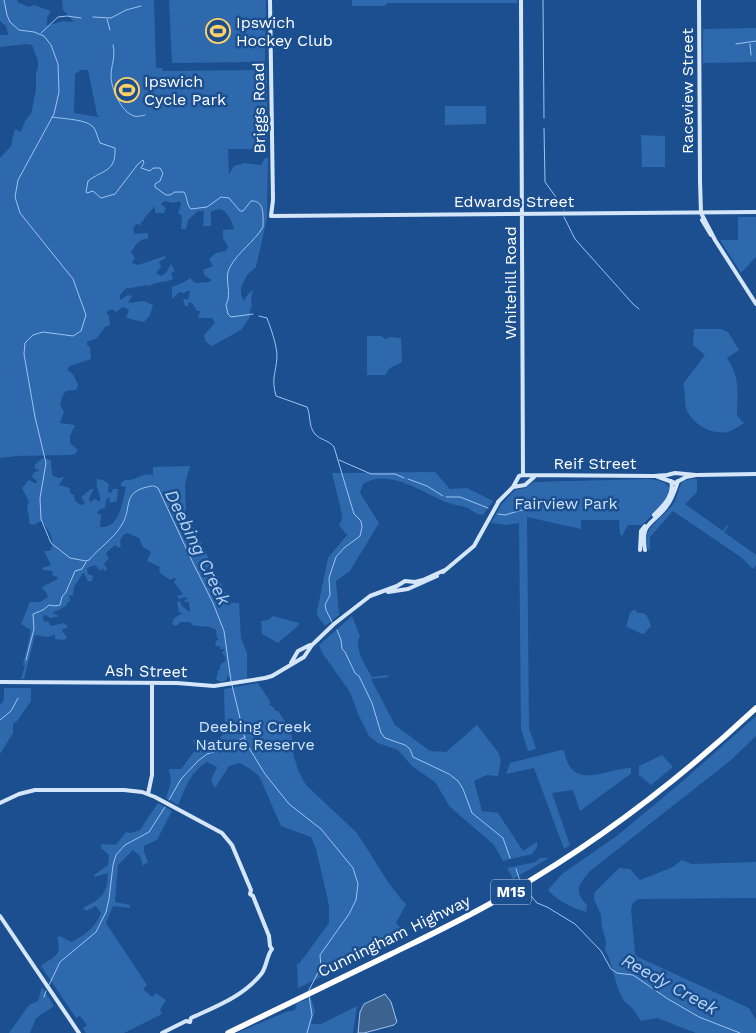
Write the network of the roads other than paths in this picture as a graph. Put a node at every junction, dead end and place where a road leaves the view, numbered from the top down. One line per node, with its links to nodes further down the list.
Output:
1 (270, 0): 8 (street, Briggs Road)
2 (521, 0): 7 (street, Whitehill Road)
3 (699, 0): 5 (street, Raceview Street)
4 (756, 212): 6 (street, Edwards Street)
5 (700, 213): 6 (street, Edwards Street); 7 (street, Edwards Street); 9 (street); 10 (street)
6 (714, 213): 9 (street)
7 (523, 214): 8 (street, Edwards Street); 15 (street, Whitehill Road)
8 (271, 216)
9 (705, 221): 10 (street)
10 (715, 240): 11 (street)
11 (756, 304)
12 (671, 474): 13 (street); 18 (street, Reif Street); 20 (street)
13 (678, 474): 16 (street); 21 (street)
14 (756, 474): 16 (street)
15 (524, 475): 17 (street, Reif Street); 19 (street); 22 (street)
16 (696, 475): 21 (street)
17 (536, 476): 18 (street, Reif Street); 22 (street, Reif Street)
18 (654, 476): 20 (street, Reif Street)
19 (517, 481): 23 (street); 24 (street)
20 (670, 481): 21 (street); 21 (street)
21 (679, 481)
22 (527, 483): 23 (street)
23 (520, 485): 24 (street)
24 (513, 487): 25 (street)
25 (445, 570): 26 (street); 28 (street)
26 (409, 581): 27 (street); 28 (street)
27 (403, 583): 28 (street); 29 (street)
28 (408, 588): 29 (street)
29 (365, 601): 30 (street)
30 (304, 652): 31 (street); 31 (street)
31 (299, 657): 33 (street, Ash Street)
32 (0, 682): 33 (street, Ash Street)
33 (152, 683): 35 (street)
34 (756, 706): 40 (highway, Cunningham Highway / M15)
35 (148, 794): 36 (street); 39 (street)
36 (0, 803)
37 (0, 916): 38 (street)
38 (79, 1033)
39 (162, 1033)
40 (228, 1033)

